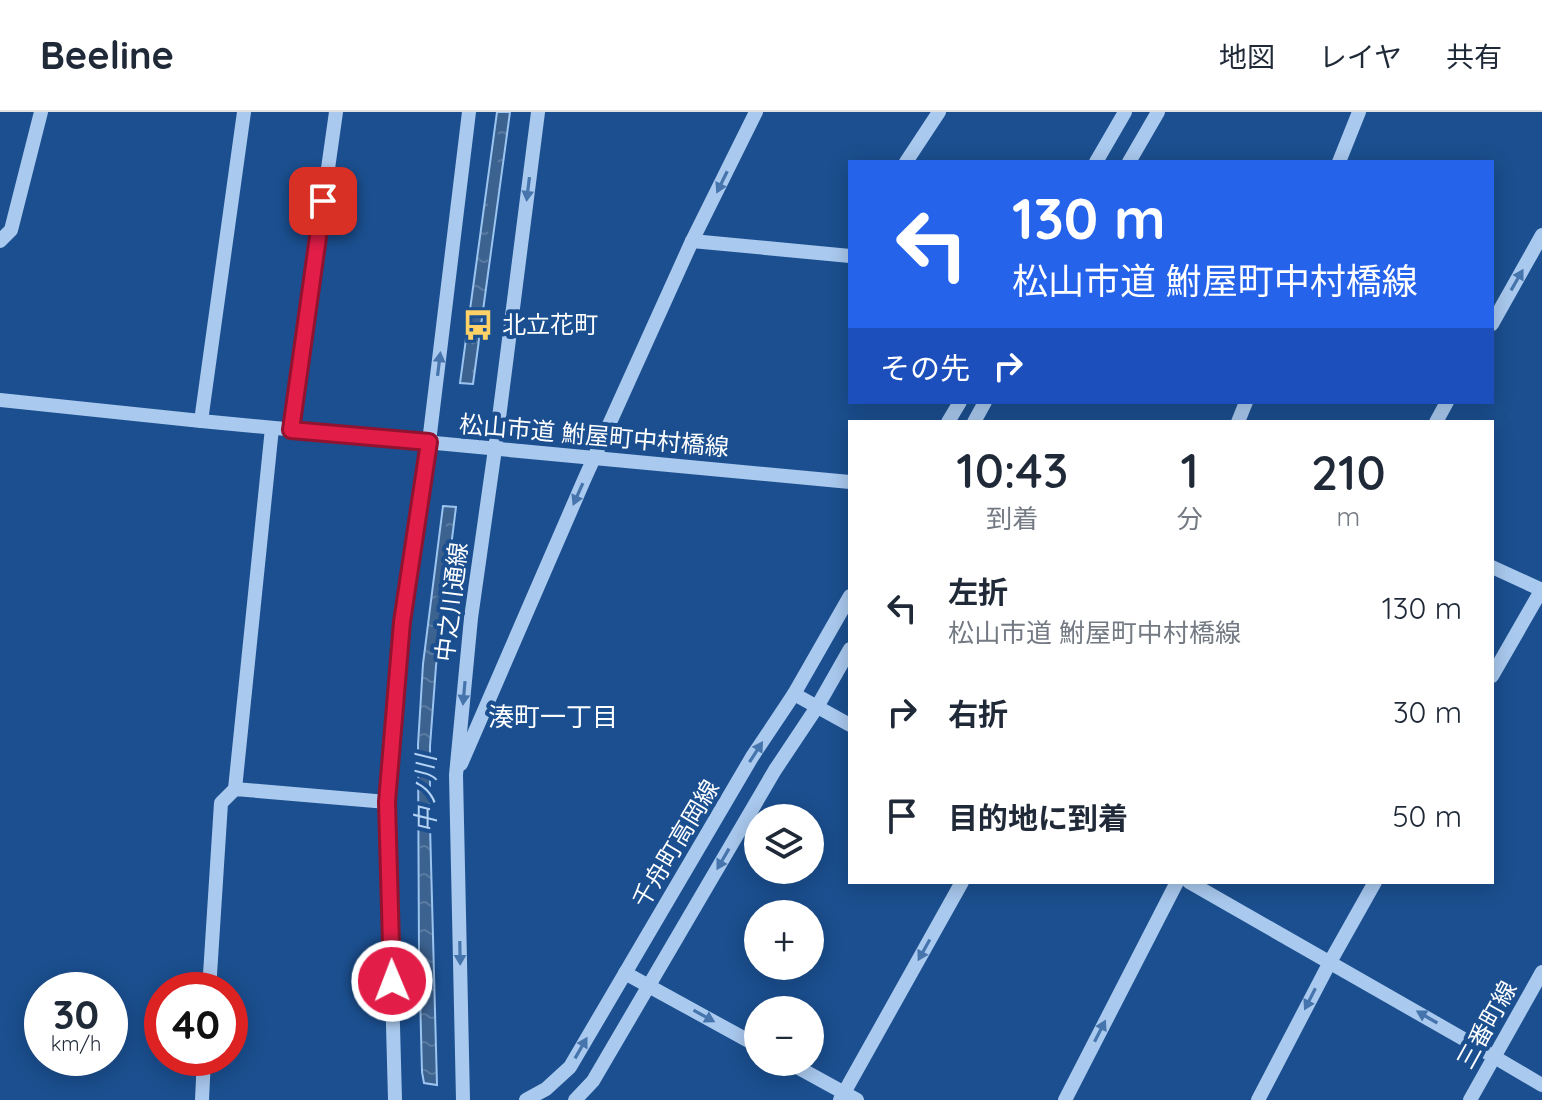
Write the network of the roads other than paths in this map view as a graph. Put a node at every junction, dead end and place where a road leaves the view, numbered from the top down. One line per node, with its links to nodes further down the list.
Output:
1 (41, 112): 16 (street)
2 (244, 112): 21 (street)
3 (336, 112): 23 (street)
4 (469, 112): 24 (street, 中之川通線, one-way to 4)
5 (538, 112): 25 (street, 中之川通線, one-way to 25)
6 (756, 112): 17 (street, one-way to 17)
7 (939, 112): 11 (street)
8 (1125, 112): 12 (street)
9 (1158, 112): 13 (street)
10 (1359, 112): 14 (street)
11 (907, 160)
12 (1097, 160)
13 (1130, 160)
14 (1340, 160)
15 (1542, 235): 19 (street, one-way to 15)
16 (0, 241)
17 (692, 241): 18 (street); 26 (street)
18 (848, 253)
19 (1494, 320)
20 (0, 400): 21 (street, 松山市道 鮒屋町中村橋線)
21 (201, 421): 22 (street, 松山市道 鮒屋町中村橋線)
22 (272, 428): 23 (street, 松山市道 鮒屋町中村橋線); 37 (street)
23 (291, 430): 24 (street, 松山市道 鮒屋町中村橋線)
24 (429, 442): 25 (street, 松山市道 鮒屋町中村橋線); 38 (street, 中之川通線)
25 (495, 449): 26 (street, 松山市道 鮒屋町中村橋線); 36 (street, 中之川通線, one-way to 36)
26 (595, 457): 27 (street, 松山市道 鮒屋町中村橋線); 36 (street, one-way to 36)
27 (848, 482)
28 (1494, 568): 29 (street)
29 (1542, 589): 32 (street)
30 (848, 600): 33 (street, 千舟町高岡線)
31 (848, 653): 34 (street, 千舟町高岡線)
32 (1494, 673)
33 (794, 694): 34 (street); 46 (street, 千舟町高岡線, one-way to 33)
34 (817, 707): 35 (street); 47 (street, 千舟町高岡線, one-way to 47)
35 (848, 724)
36 (456, 775): 56 (street, 中之川通線, one-way to 56)
37 (235, 789): 38 (street); 44 (street)
38 (387, 802): 55 (street, 中之川通線)
39 (961, 884): 53 (street, one-way to 53)
40 (1176, 884): 59 (street, one-way to 40)
41 (1193, 884): 43 (street)
42 (1374, 884): 43 (street)
43 (1330, 962): 49 (street, one-way to 43); 60 (street, one-way to 60)
44 (210, 972)
45 (1542, 972): 49 (street, 三番町線)
46 (625, 973): 47 (street); 57 (street, 千舟町高岡線, one-way to 46)
47 (649, 987): 48 (street, one-way to 48); 58 (street, 千舟町高岡線)
48 (744, 1038)
49 (1494, 1056): 52 (street); 61 (street, 三番町線)
50 (203, 1076): 54 (street)
51 (811, 1076): 53 (street)
52 (1542, 1085)
53 (847, 1098)
54 (202, 1100)
55 (395, 1100)
56 (463, 1100)
57 (526, 1100)
58 (575, 1100)
59 (1065, 1100)
60 (1258, 1100)
61 (1470, 1100)

